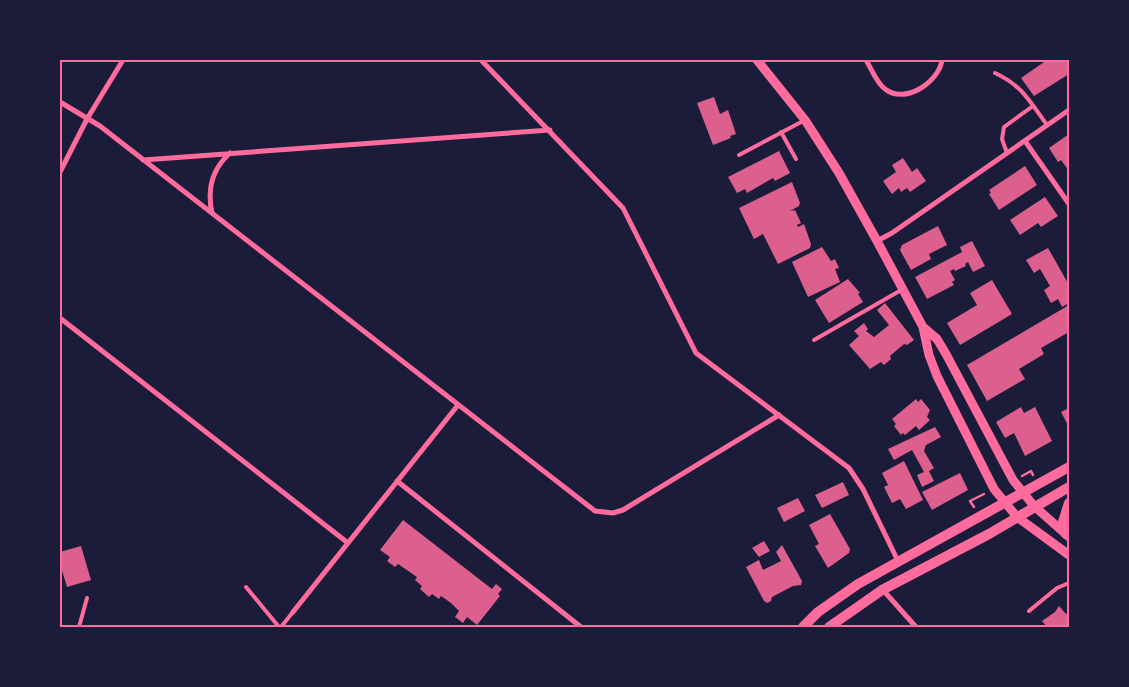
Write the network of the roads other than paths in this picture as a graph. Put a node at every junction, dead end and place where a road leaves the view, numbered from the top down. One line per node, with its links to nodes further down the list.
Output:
1 (124, 60): 10 (street)
2 (481, 60): 13 (street)
3 (757, 60): 11 (street)
4 (866, 60): 5 (street)
5 (942, 60)
6 (995, 74): 8 (lane)
7 (60, 102): 10 (street)
8 (1033, 106): 12 (lane); 17 (lane)
9 (1069, 110): 12 (street)
10 (87, 119): 20 (street); 21 (street)
11 (805, 120): 14 (lane); 24 (street)
12 (1047, 126): 15 (street)
13 (550, 130): 16 (street); 30 (street)
14 (781, 132): 18 (lane); 19 (lane)
15 (1025, 141): 17 (street); 22 (street)
16 (231, 153): 20 (street); 23 (street)
17 (1007, 153): 24 (street)
18 (738, 155)
19 (796, 159)
20 (142, 160): 23 (street)
21 (60, 172)
22 (1069, 204)
23 (212, 214): 29 (street)
24 (877, 241): 25 (street)
25 (903, 289): 27 (street); 28 (lane)
26 (60, 318): 40 (street)
27 (922, 327): 34 (street); 35 (street)
28 (814, 340)
29 (458, 404): 30 (street); 32 (street)
30 (779, 415): 42 (street)
31 (1069, 467): 34 (main road)
32 (397, 482): 40 (street); 51 (street)
33 (1069, 487): 37 (main road)
34 (1022, 492): 35 (main road); 37 (street)
35 (1004, 503): 38 (street); 42 (main road)
36 (1069, 503): 39 (main road)
37 (1034, 506): 38 (main road); 39 (street)
38 (1017, 517): 41 (street); 45 (main road)
39 (1067, 536)
40 (348, 543): 48 (street)
41 (1069, 555)
42 (898, 561): 52 (main road)
43 (1069, 584): 47 (lane)
44 (246, 587): 50 (lane)
45 (882, 590): 53 (main road); 54 (street)
46 (88, 598): 49 (lane)
47 (1029, 611)
48 (293, 612): 50 (lane)
49 (79, 627)
50 (280, 627)
51 (581, 627)
52 (802, 627)
53 (829, 627)
54 (916, 627)

